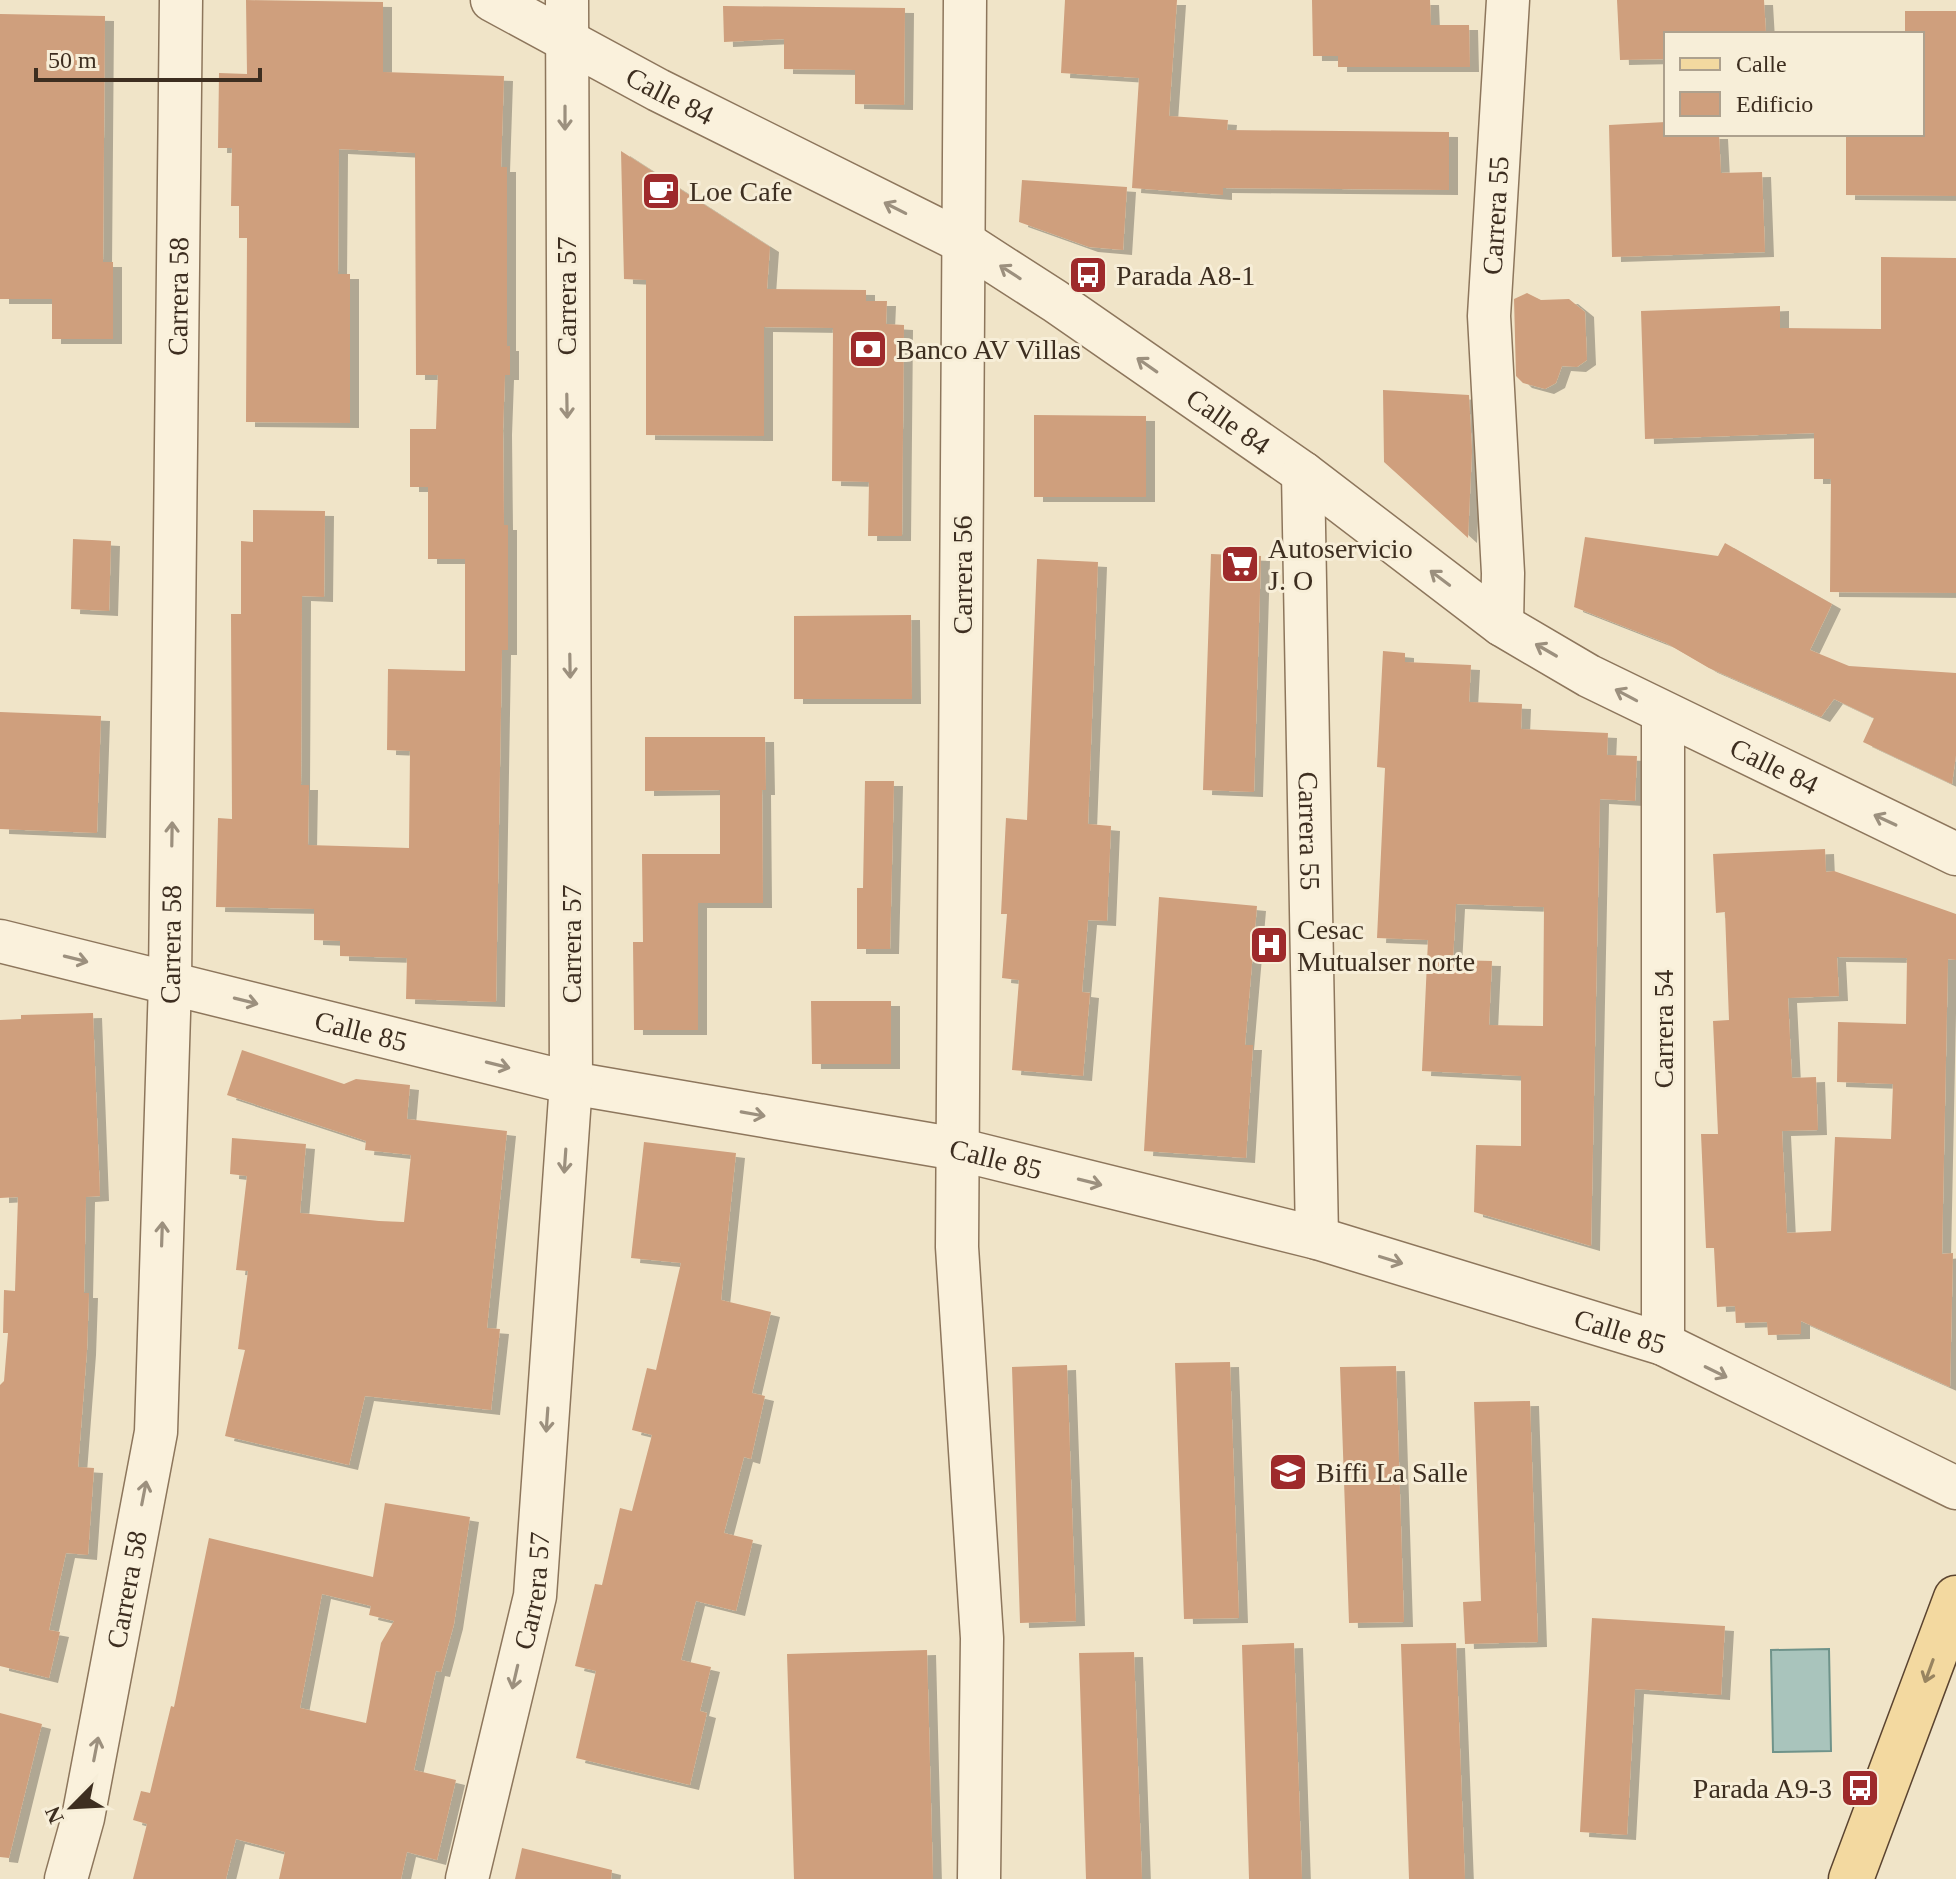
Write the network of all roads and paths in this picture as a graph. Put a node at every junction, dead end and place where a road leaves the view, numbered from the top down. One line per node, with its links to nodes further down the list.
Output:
1 (181, 0): 12 (street, Carrera 58, one-way to 1)
2 (492, 0): 5 (street, Calle 84)
3 (965, 0): 6 (street, Carrera 56)
4 (1508, 0): 8 (street, Carrera 55)
5 (566, 20): 6 (street, Calle 84, one-way to 5); 13 (street, Carrera 57, one-way to 13)
6 (965, 243): 7 (street, Calle 84, one-way to 6); 14 (street, Carrera 56)
7 (1303, 473): 8 (street, Calle 84, one-way to 7); 15 (street, Carrera 55)
8 (1502, 625): 9 (street, Calle 84, one-way to 8)
9 (1663, 714): 10 (street, Calle 84, one-way to 9); 16 (street, Carrera 54)
10 (1956, 854)
11 (0, 941): 12 (street, Calle 85, one-way to 12)
12 (170, 982): 13 (street, Calle 85, one-way to 13); 19 (street, Carrera 58, one-way to 12)
13 (571, 1083): 14 (street, Calle 85, one-way to 14); 20 (street, Carrera 57, one-way to 20)
14 (957, 1149): 15 (street, Calle 85, one-way to 15); 21 (street, Carrera 56)
15 (1317, 1238): 16 (street, Calle 85, one-way to 16)
16 (1663, 1344): 17 (street, Calle 85, one-way to 17)
17 (1956, 1488)
18 (1956, 1598): 22 (main road, one-way to 22)
19 (66, 1879)
20 (467, 1879)
21 (979, 1879)
22 (1851, 1879)

